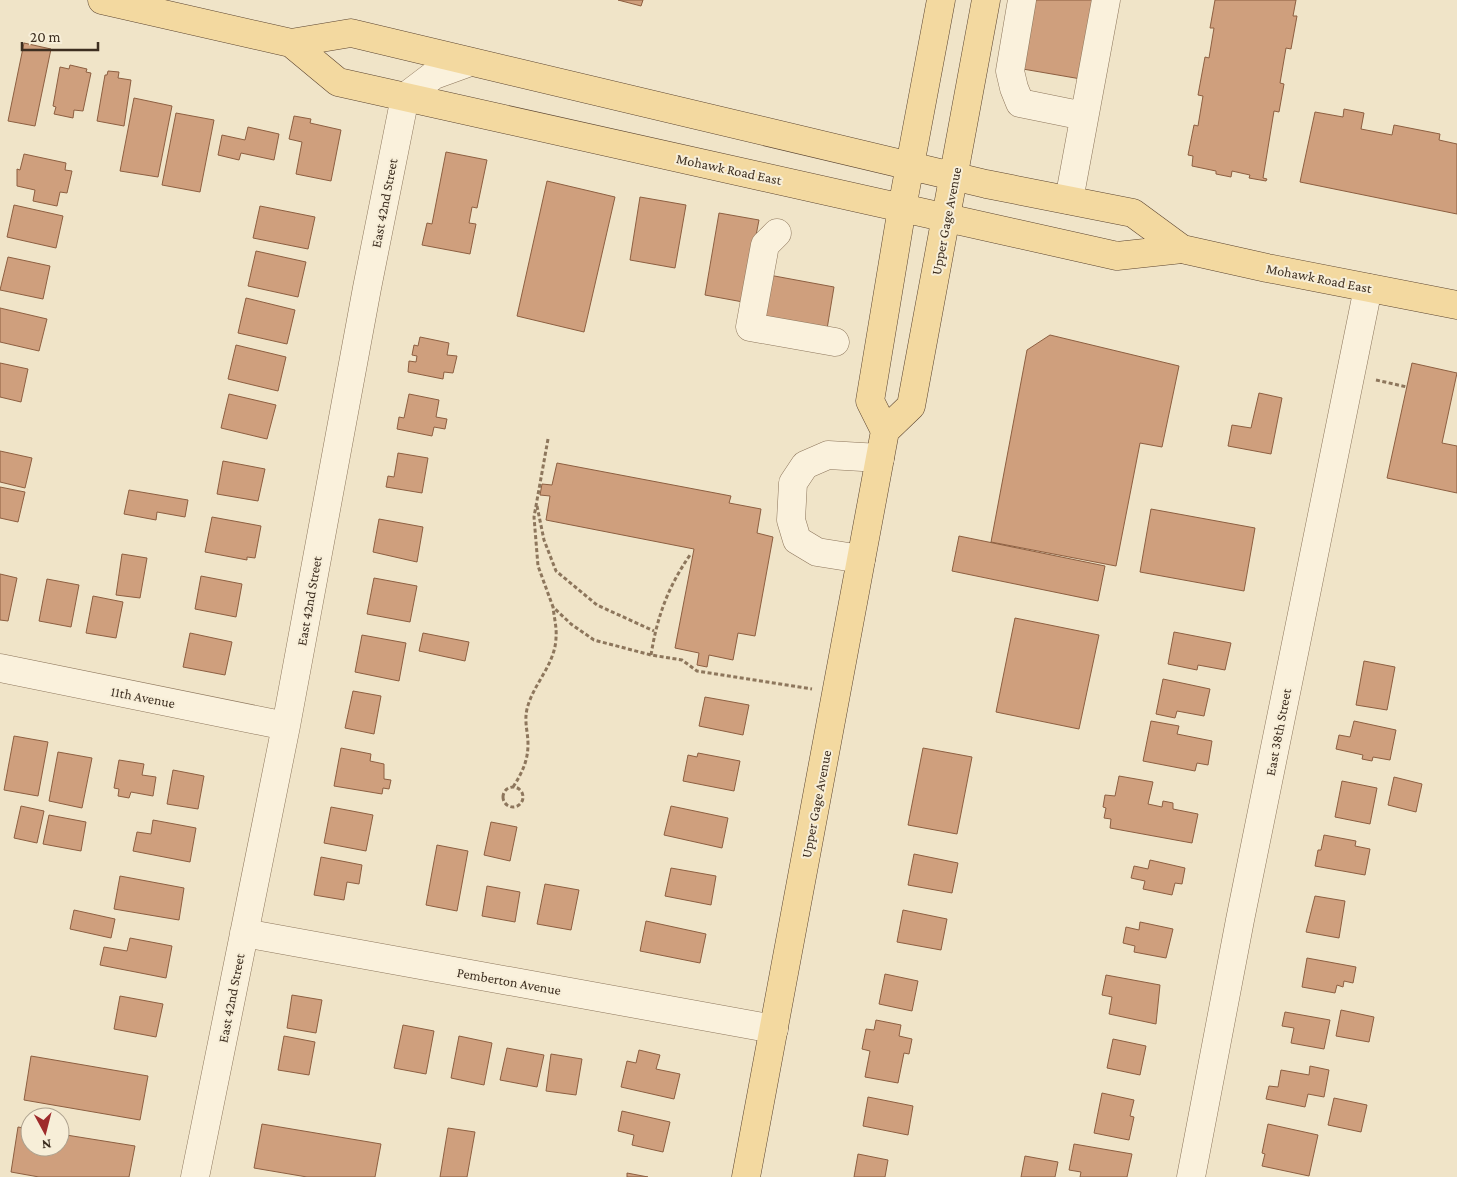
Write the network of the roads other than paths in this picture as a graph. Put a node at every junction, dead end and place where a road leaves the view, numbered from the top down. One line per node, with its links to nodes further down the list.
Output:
1 (102, 0): 6 (main road, Mohawk Road East)
2 (941, 0): 11 (main road)
3 (986, 0): 12 (main road, Upper Gage Avenue)
4 (1022, 0): 10 (street)
5 (1106, 0): 10 (street)
6 (145, 5): 7 (main road, Mohawk Road East)
7 (291, 43): 8 (main road, Mohawk Road East); 9 (main road, Mohawk Road East)
8 (470, 62): 9 (street); 11 (main road, Mohawk Road East)
9 (406, 97): 14 (main road, Mohawk Road East); 25 (street, East 42nd Street)
10 (1084, 116): 13 (street)
11 (911, 166): 12 (main road, Mohawk Road East); 14 (main road)
12 (954, 176): 13 (main road, Mohawk Road East); 15 (main road, Upper Gage Avenue)
13 (1069, 200): 17 (main road, Mohawk Road East)
14 (902, 208): 15 (main road, Mohawk Road East); 21 (main road)
15 (946, 218): 17 (main road, Mohawk Road East); 21 (main road, Upper Gage Avenue)
16 (777, 233): 20 (street)
17 (1182, 249): 18 (main road, Mohawk Road East)
18 (1368, 288): 19 (main road, Mohawk Road East); 30 (street, East 38th Street)
19 (1457, 305)
20 (835, 342)
21 (885, 431): 22 (main road, Upper Gage Avenue)
22 (880, 458): 23 (main road, Upper Gage Avenue); 23 (street)
23 (862, 559): 27 (main road, Upper Gage Avenue)
24 (0, 668): 25 (street, 11th Avenue)
25 (286, 726): 26 (street, East 42nd Street)
26 (244, 933): 27 (street, Pemberton Avenue); 28 (street, East 42nd Street)
27 (774, 1028): 29 (main road, Upper Gage Avenue)
28 (195, 1177)
29 (746, 1177)
30 (1191, 1177)

